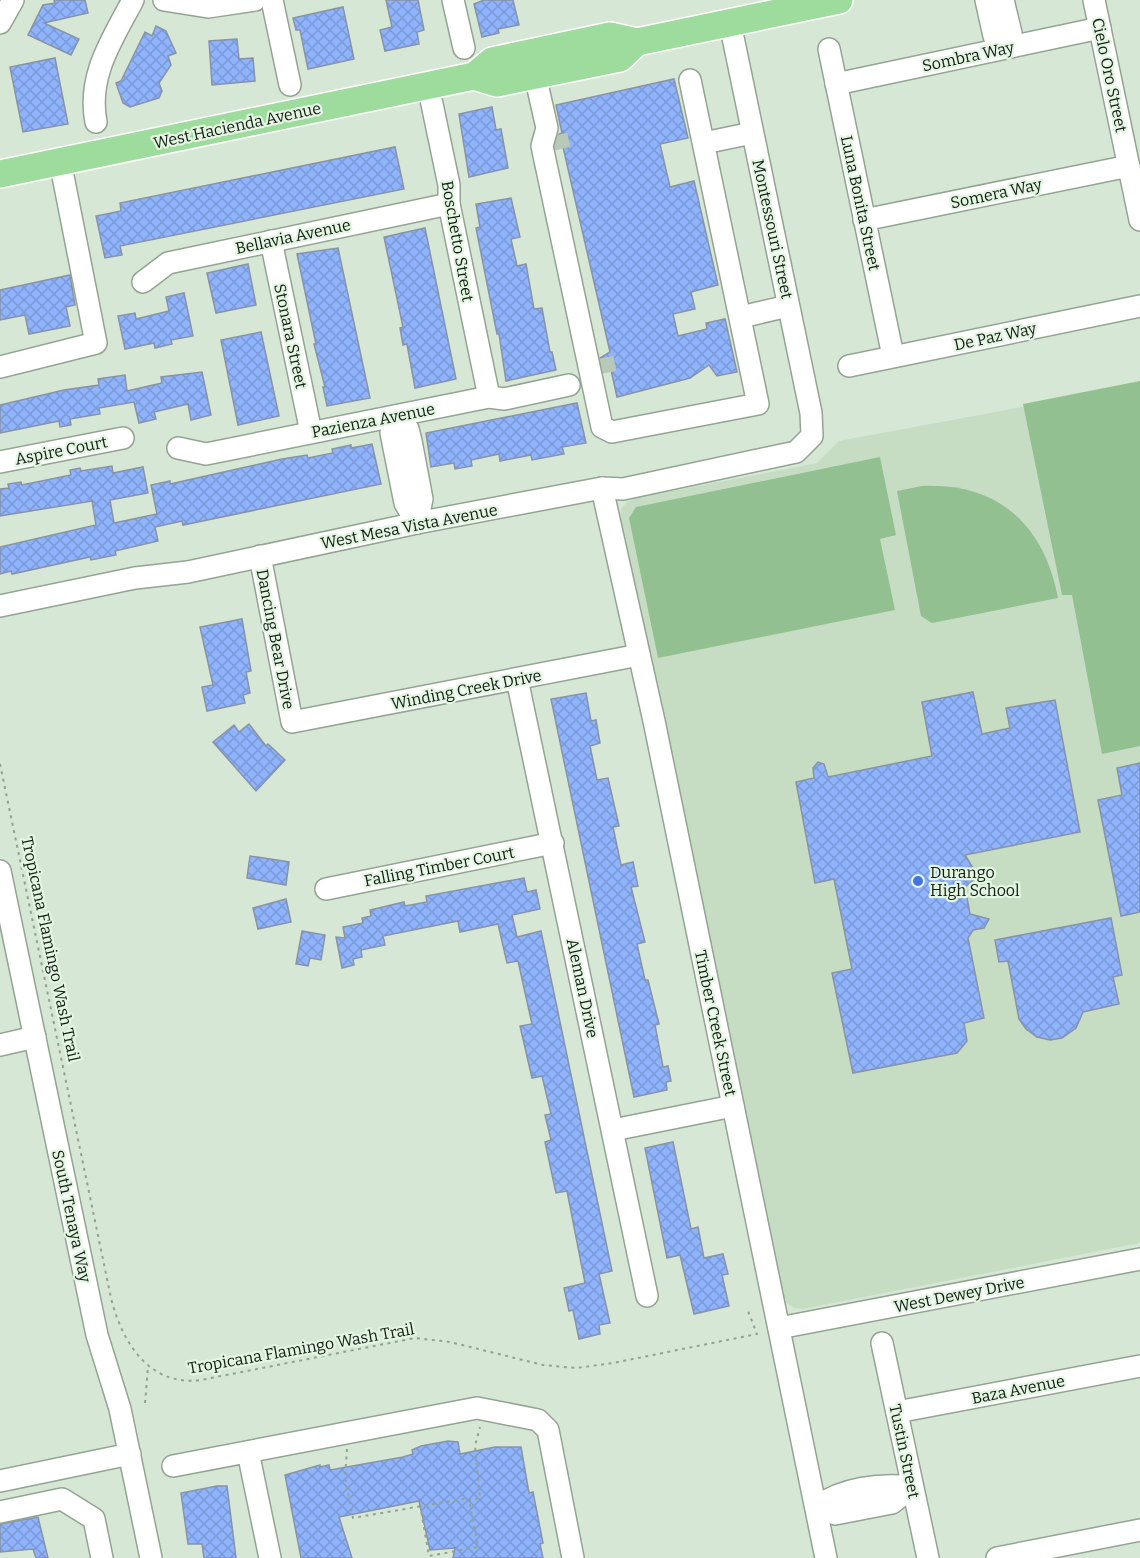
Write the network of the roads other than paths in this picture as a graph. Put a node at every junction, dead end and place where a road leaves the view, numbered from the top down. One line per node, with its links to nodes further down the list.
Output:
1 (13, 0): 10 (street)
2 (132, 0): 24 (street)
3 (164, 0): 4 (street)
4 (255, 0)
5 (272, 0): 22 (street)
6 (453, 0): 15 (street)
7 (839, 0): 11 (main road, West Hacienda Avenue)
8 (1094, 0): 12 (street, Cielo Oro Street)
9 (996, 8): 16 (street)
10 (0, 23)
11 (729, 23): 14 (main road, West Hacienda Avenue); 25 (street, Montessouri Street)
12 (1100, 28): 16 (street, Sombra Way); 28 (street, Cielo Oro Street)
13 (610, 36): 14 (main road, West Hacienda Avenue); 18 (main road); 19 (main road, West Hacienda Avenue)
14 (637, 42): 18 (main road, West Hacienda Avenue)
15 (464, 48)
16 (1004, 48): 21 (street, Sombra Way)
17 (828, 49): 21 (street, Luna Bonita Street)
18 (538, 75): 19 (main road, West Hacienda Avenue); 39 (street)
19 (474, 76): 23 (main road, West Hacienda Avenue)
20 (690, 80): 26 (street)
21 (836, 84): 31 (street, Luna Bonita Street)
22 (290, 85)
23 (428, 85): 27 (main road, West Hacienda Avenue); 30 (street, Boschetto Street)
24 (96, 122)
25 (752, 133): 26 (street); 35 (street, Montessouri Street)
26 (704, 143): 37 (street)
27 (60, 161): 29 (main road, West Hacienda Avenue); 41 (street)
28 (1129, 166): 31 (street, Somera Way); 32 (street, Cielo Oro Street)
29 (0, 174)
30 (448, 204): 33 (street, Bellavia Avenue); 44 (street, Boschetto Street)
31 (864, 220): 38 (street, Luna Bonita Street)
32 (1140, 220)
33 (271, 241): 34 (street, Bellavia Avenue); 46 (street, Stonara Street)
34 (143, 282)
35 (788, 306): 37 (street); 47 (street, Montessouri Street)
36 (1140, 306): 38 (street, De Paz Way)
37 (741, 317): 43 (street)
38 (893, 357): 40 (street, De Paz Way)
39 (598, 360): 43 (street); 43 (street)
40 (849, 366)
41 (0, 367)
42 (569, 386): 44 (street, Pazienza Avenue)
43 (595, 394)
44 (489, 397): 45 (street, Pazienza Avenue)
45 (396, 416): 46 (street, Pazienza Avenue); 52 (street)
46 (311, 432): 49 (street, Pazienza Avenue)
47 (812, 436): 51 (street, West Mesa Vista Avenue)
48 (123, 438): 50 (street, Aspire Court)
49 (178, 448)
50 (0, 462)
51 (602, 488): 52 (street, West Mesa Vista Avenue); 55 (street, Timber Creek Street)
52 (417, 523): 53 (street, West Mesa Vista Avenue)
53 (260, 556): 54 (street, West Mesa Vista Avenue); 57 (street, Dancing Bear Drive)
54 (0, 606)
55 (639, 656): 56 (street, Winding Creek Drive); 63 (street, Timber Creek Street)
56 (517, 680): 57 (street, Winding Creek Drive); 58 (street, Aleman Drive)
57 (292, 722)
58 (553, 843): 60 (street, Falling Timber Court); 64 (street, Aleman Drive)
59 (0, 871): 61 (street, South Tenaya Way)
60 (326, 889)
61 (35, 1037): 62 (street); 72 (street, South Tenaya Way)
62 (0, 1045)
63 (733, 1106): 64 (street); 67 (street, Timber Creek Street)
64 (613, 1130): 66 (street, Aleman Drive)
65 (1140, 1259): 67 (street, West Dewey Drive)
66 (647, 1296)
67 (779, 1328): 76 (street, Timber Creek Street)
68 (882, 1343): 70 (street, Tustin Street)
69 (1140, 1366): 70 (street, Baza Avenue)
70 (897, 1412): 75 (street, Tustin Street)
71 (248, 1452): 73 (street); 82 (street); 83 (street)
72 (130, 1454): 74 (street); 81 (street, South Tenaya Way)
73 (173, 1466)
74 (0, 1481)
75 (912, 1487): 76 (street); 85 (street, Tustin Street)
76 (816, 1507): 84 (street, Timber Creek Street)
77 (0, 1512): 80 (street)
78 (1140, 1530): 79 (street)
79 (1083, 1550): 86 (street)
80 (102, 1558)
81 (151, 1558)
82 (270, 1558)
83 (573, 1558)
84 (826, 1558)
85 (928, 1558)
86 (997, 1558)

